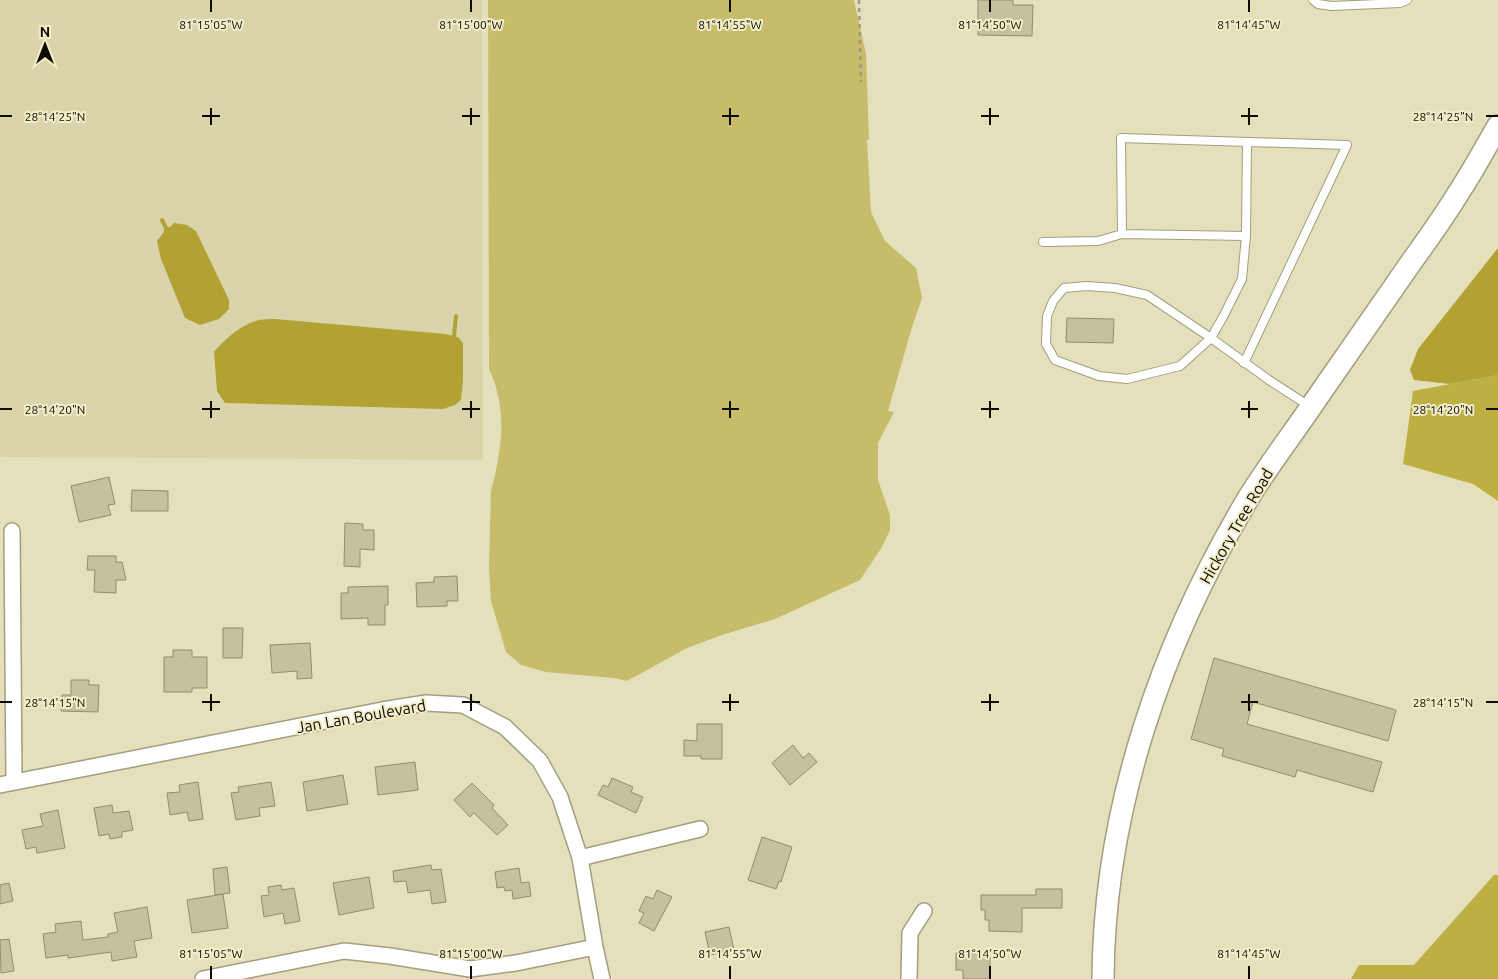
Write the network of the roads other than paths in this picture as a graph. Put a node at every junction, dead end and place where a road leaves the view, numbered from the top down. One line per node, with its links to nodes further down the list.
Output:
1 (1313, 0): 2 (lane)
2 (1407, 0)
3 (1498, 126): 10 (street, Hickory Tree Road)
4 (1247, 142): 5 (lane); 6 (lane); 9 (lane)
5 (1122, 234): 6 (lane); 7 (lane)
6 (1246, 236): 8 (lane)
7 (1043, 242)
8 (1211, 338): 8 (lane); 9 (lane)
9 (1244, 362): 10 (lane)
10 (1311, 408): 20 (street, Hickory Tree Road)
11 (12, 531): 12 (street)
12 (7, 784): 14 (street, Jan Lan Boulevard)
13 (700, 830): 14 (street)
14 (580, 858): 16 (street, Jan Lan Boulevard)
15 (924, 910): 19 (street)
16 (595, 947): 17 (street); 18 (street, Jan Lan Boulevard)
17 (203, 979)
18 (602, 979)
19 (909, 979)
20 (1103, 979)

